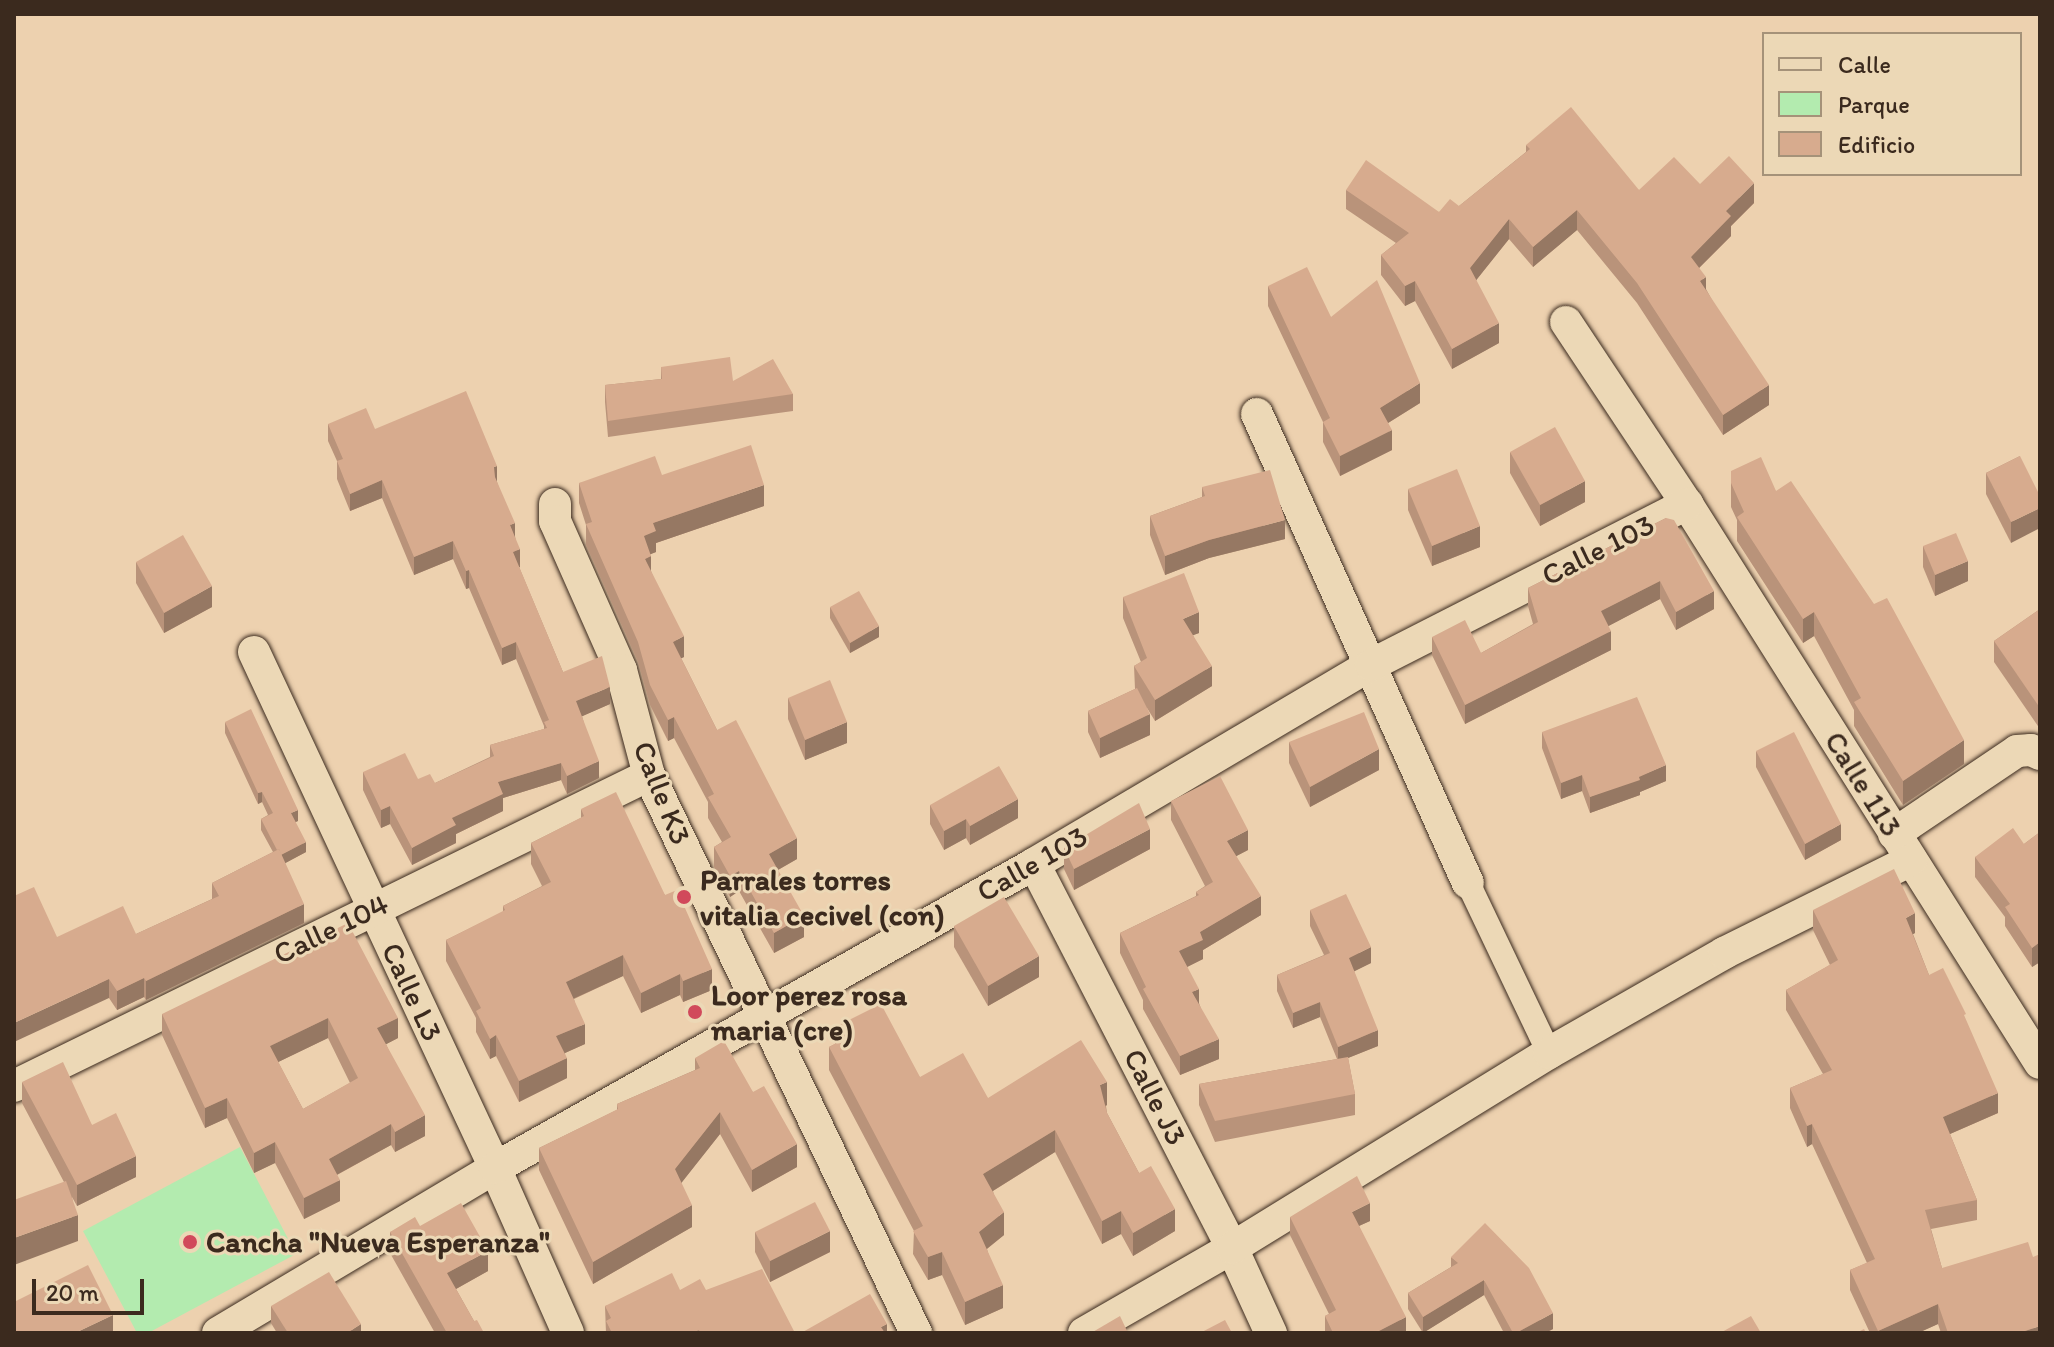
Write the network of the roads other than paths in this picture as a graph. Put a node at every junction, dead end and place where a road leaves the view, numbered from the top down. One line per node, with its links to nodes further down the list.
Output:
1 (1566, 322): 4 (street, Calle 113)
2 (1257, 414): 6 (street)
3 (555, 504): 8 (street, Calle K3)
4 (1687, 504): 6 (street, Calle 103); 9 (street, Calle 113)
5 (254, 652): 12 (street, Calle L3)
6 (1371, 665): 10 (street, Calle 103); 11 (street)
7 (2040, 754): 9 (street)
8 (649, 775): 12 (street, Calle 104); 13 (street, Calle K3)
9 (1903, 847): 14 (street); 15 (street, Calle 113)
10 (1034, 864): 13 (street, Calle 103); 18 (street, Calle J3)
11 (1468, 883): 14 (street)
12 (372, 908): 16 (street, Calle 104); 17 (street, Calle L3)
13 (764, 1018): 17 (street, Calle 103); 21 (street, Calle K3)
14 (1549, 1053): 18 (street)
15 (2040, 1063)
16 (14, 1086)
17 (495, 1168): 19 (street, Calle 103); 20 (street, Calle L3)
18 (1232, 1248): 22 (street); 23 (street, Calle J3)
19 (234, 1329)
20 (568, 1333)
21 (916, 1333)
22 (1084, 1333)
23 (1271, 1333)

